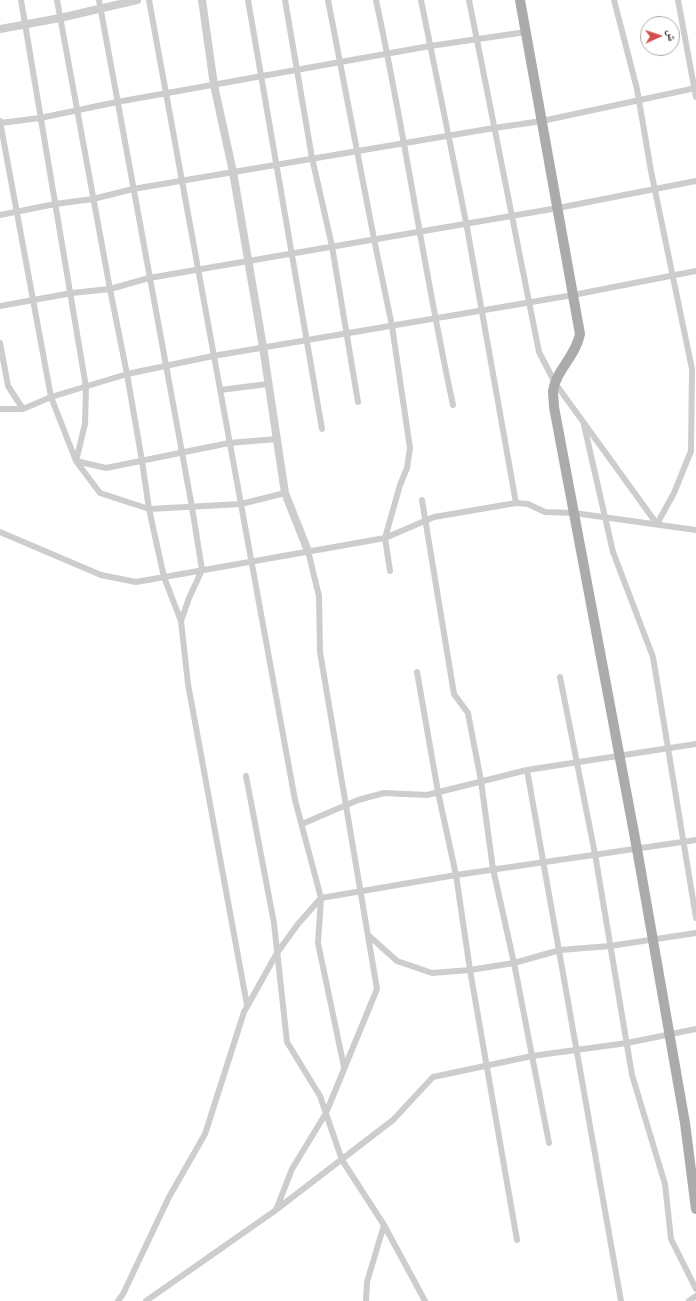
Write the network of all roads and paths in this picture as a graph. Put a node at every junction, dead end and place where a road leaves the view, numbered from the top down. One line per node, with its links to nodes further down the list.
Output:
1 (21, 0): 18 (street)
2 (57, 0): 17 (street)
3 (99, 0): 16 (street)
4 (137, 0): 16 (street)
5 (148, 0): 29 (street)
6 (202, 0): 27 (street)
7 (248, 0): 26 (street)
8 (285, 0): 25 (street)
9 (328, 0): 24 (street)
10 (376, 0): 23 (street)
11 (421, 0): 22 (street)
12 (469, 0): 21 (street)
13 (520, 0): 20 (main road)
14 (614, 0): 31 (street)
15 (678, 0): 28 (street)
16 (100, 9): 17 (street); 32 (street)
17 (60, 18): 18 (street); 33 (street)
18 (26, 25): 19 (street); 34 (street)
19 (0, 29)
20 (526, 32): 21 (street); 35 (main road)
21 (477, 40): 22 (street); 37 (street)
22 (430, 46): 23 (street); 38 (street)
23 (387, 54): 24 (street); 39 (street)
24 (339, 62): 25 (street); 40 (street)
25 (298, 70): 26 (street); 41 (street)
26 (261, 76): 27 (street); 42 (street)
27 (214, 85): 29 (street); 43 (street)
28 (695, 88): 30 (street); 31 (street)
29 (166, 94): 32 (street); 44 (street)
30 (696, 97)
31 (639, 100): 35 (street); 47 (street)
32 (117, 102): 33 (street); 46 (street)
33 (77, 110): 34 (street); 48 (street)
34 (40, 118): 36 (street); 49 (street)
35 (542, 121): 37 (street); 50 (main road)
36 (0, 122): 51 (street)
37 (494, 128): 38 (street); 52 (street)
38 (449, 135): 39 (street); 54 (street)
39 (404, 143): 40 (street); 55 (street)
40 (357, 151): 41 (street); 56 (street)
41 (312, 158): 42 (street); 57 (street)
42 (276, 164): 43 (street); 58 (street)
43 (233, 172): 44 (street); 59 (street)
44 (181, 180): 46 (street); 60 (street)
45 (696, 181): 47 (street)
46 (133, 189): 48 (street); 63 (street)
47 (655, 189): 50 (street); 62 (street)
48 (93, 200): 49 (street); 64 (street)
49 (55, 204): 51 (street); 65 (street)
50 (558, 208): 52 (street); 66 (main road)
51 (17, 212): 53 (street); 67 (street)
52 (511, 214): 54 (street); 68 (street)
53 (0, 215)
54 (466, 222): 55 (street); 70 (street)
55 (420, 230): 56 (street); 71 (street)
56 (374, 239): 57 (street); 72 (street)
57 (332, 246): 58 (street); 73 (street)
58 (292, 253): 59 (street); 74 (street)
59 (248, 261): 60 (street); 76 (street)
60 (198, 270): 63 (street); 77 (street)
61 (696, 271): 62 (street)
62 (673, 275): 66 (street); 105 (street)
63 (149, 278): 64 (street); 78 (street)
64 (110, 289): 65 (street); 79 (street)
65 (72, 293): 67 (street); 82 (street)
66 (574, 295): 68 (street); 80 (main road)
67 (33, 299): 69 (street); 84 (street)
68 (529, 302): 70 (street); 80 (street)
69 (0, 306)
70 (481, 311): 71 (street); 98 (street)
71 (434, 318): 72 (street); 86 (street)
72 (392, 326): 73 (street); 108 (street)
73 (347, 333): 74 (street); 85 (street)
74 (308, 340): 76 (street); 90 (street)
75 (0, 343): 88 (street)
76 (263, 348): 77 (street); 81 (street)
77 (213, 356): 78 (street); 83 (street)
78 (166, 366): 79 (street); 93 (street)
79 (127, 374): 82 (street); 95 (street)
80 (555, 383): 89 (street); 102 (main road)
81 (268, 384): 83 (street); 91 (street)
82 (86, 387): 84 (street); 94 (street)
83 (220, 390): 92 (street)
84 (51, 397): 88 (street); 94 (street)
85 (358, 402)
86 (453, 405)
87 (0, 409): 88 (street)
88 (23, 409)
89 (583, 422): 103 (street); 105 (street)
90 (322, 429)
91 (276, 439): 92 (street); 96 (street)
92 (229, 443): 93 (street); 99 (street)
93 (182, 453): 95 (street); 100 (street)
94 (76, 460): 95 (street); 101 (street)
95 (142, 461): 101 (street)
96 (285, 492): 99 (street); 109 (street)
97 (422, 500): 104 (street)
98 (516, 503): 102 (street); 104 (street)
99 (240, 504): 100 (street); 110 (street)
100 (192, 507): 101 (street); 111 (street)
101 (148, 509): 113 (street)
102 (574, 513): 103 (street); 119 (main road)
103 (603, 517): 105 (street); 118 (street)
104 (425, 521): 108 (street); 123 (street)
105 (657, 524): 106 (street)
106 (696, 530)
107 (0, 532): 113 (street)
108 (385, 538): 109 (street); 112 (street)
109 (308, 551): 110 (street); 125 (street)
110 (251, 561): 111 (street); 126 (street)
111 (202, 570): 113 (street); 114 (street)
112 (390, 571)
113 (164, 577): 114 (street)
114 (181, 621): 145 (street)
115 (417, 672): 124 (street)
116 (560, 677): 120 (street)
117 (696, 744): 118 (street)
118 (667, 749): 119 (street); 128 (street)
119 (620, 757): 120 (street); 129 (main road)
120 (577, 763): 121 (street); 130 (street)
121 (527, 770): 123 (street); 131 (street)
122 (246, 776): 142 (street)
123 (481, 781): 124 (street); 132 (street)
124 (438, 792): 125 (street); 133 (street)
125 (346, 805): 126 (street); 134 (street)
126 (302, 824): 135 (street)
127 (696, 840): 128 (street)
128 (683, 843): 129 (street); 136 (street)
129 (637, 849): 130 (street); 139 (main road)
130 (595, 854): 131 (street); 140 (street)
131 (544, 862): 132 (street); 141 (street)
132 (493, 869): 133 (street); 143 (street)
133 (456, 875): 134 (street); 144 (street)
134 (361, 891): 135 (street); 138 (street)
135 (321, 898): 142 (street); 151 (street)
136 (696, 918)
137 (696, 933): 139 (street)
138 (368, 936): 144 (street); 151 (street)
139 (653, 940): 140 (street); 147 (main road)
140 (610, 946): 141 (street); 148 (street)
141 (560, 950): 143 (street); 149 (street)
142 (277, 953): 145 (street); 153 (street)
143 (514, 963): 144 (street); 150 (street)
144 (470, 970): 152 (street)
145 (247, 1005): 162 (street)
146 (696, 1029): 147 (street)
147 (670, 1034): 148 (street); 156 (main road)
148 (627, 1043): 149 (street); 160 (street)
149 (577, 1050): 150 (street); 166 (street)
150 (532, 1056): 152 (street); 154 (street)
151 (344, 1066): 153 (street)
152 (487, 1066): 155 (street); 159 (street)
153 (326, 1113): 155 (street); 157 (street)
154 (549, 1143)
155 (342, 1160): 157 (street); 158 (street)
156 (696, 1209)
157 (276, 1210): 163 (street)
158 (384, 1225): 164 (street); 165 (street)
159 (516, 1240)
160 (696, 1289)
161 (696, 1296): 167 (street)
162 (118, 1301)
163 (146, 1301)
164 (366, 1301)
165 (425, 1301)
166 (621, 1301)
167 (689, 1301)

